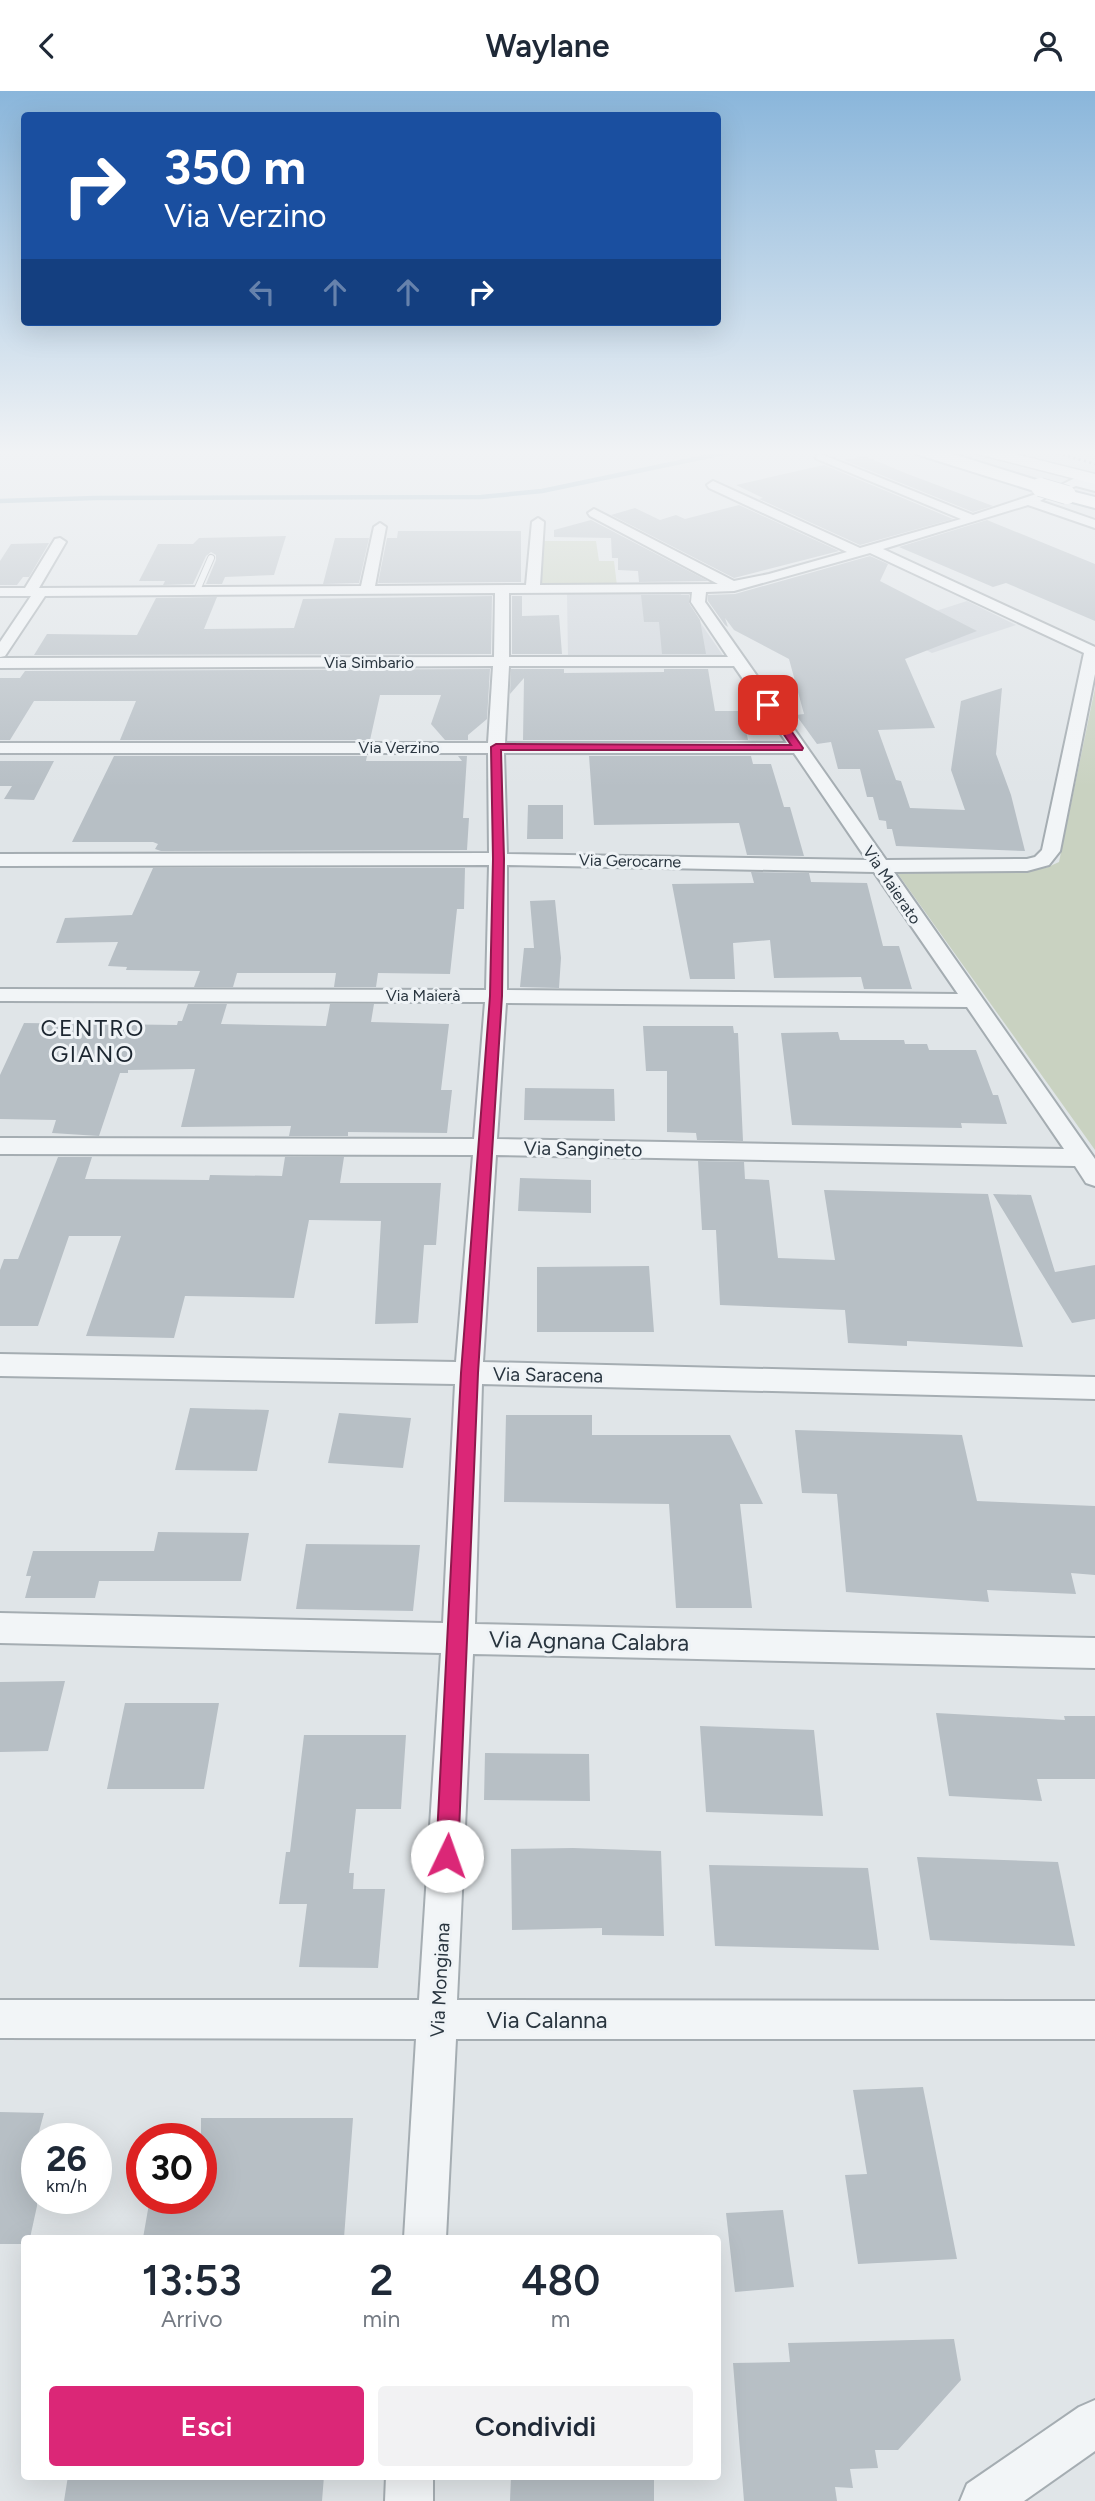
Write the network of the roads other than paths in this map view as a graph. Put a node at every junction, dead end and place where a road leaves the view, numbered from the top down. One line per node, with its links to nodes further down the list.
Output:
1 (50, 562): 15 (street)
2 (209, 562): 11 (lane)
3 (373, 562): 12 (street)
4 (535, 562): 9 (street)
5 (688, 562): 8 (street)
6 (823, 562): 8 (street)
7 (891, 562): 16 (street)
8 (734, 587): 10 (street)
9 (533, 589): 10 (street); 13 (street)
10 (698, 589): 19 (street, Via Maierato)
11 (197, 590): 12 (street); 15 (street)
12 (368, 590): 13 (street)
13 (502, 590): 18 (street, Via Mongiana)
14 (0, 591): 15 (street)
15 (35, 592): 17 (street)
16 (1094, 651): 26 (street, Via Gerocarne)
17 (0, 653)
18 (501, 661): 19 (street, Via Simbario); 20 (street, Via Simbario); 21 (street, Via Mongiana)
19 (738, 661): 23 (street, Via Maierato)
20 (0, 663)
21 (496, 747): 22 (street, Via Verzino); 23 (street, Via Verzino); 24 (street, Via Mongiana)
22 (0, 748)
23 (798, 748): 26 (street, Via Maierato)
24 (498, 859): 25 (street, Via Gerocarne); 26 (street, Via Gerocarne); 28 (street, Via Mongiana)
25 (0, 860)
26 (879, 866): 29 (street, Via Maierato)
27 (0, 995): 28 (street, Via Maierà)
28 (496, 996): 29 (street, Via Maierà); 31 (street, Via Mongiana)
29 (972, 1001): 32 (street, Via Maierato)
30 (0, 1146): 31 (street, Via Sangineto)
31 (485, 1147): 32 (street, Via Sangineto); 34 (street, Via Mongiana)
32 (1088, 1168)
33 (0, 1365): 34 (street, Via Saracena)
34 (469, 1373): 35 (street, Via Saracena); 37 (street, Via Mongiana)
35 (1095, 1388)
36 (0, 1628): 37 (street, Via Agnana Calabra)
37 (458, 1638): 38 (street, Via Agnana Calabra); 41 (street, Via Mongiana)
38 (1095, 1653)
39 (0, 2019): 41 (street, Via Calanna)
40 (1095, 2019): 41 (street, Via Calanna)
41 (438, 2020): 42 (street, Via Mongiana)
42 (425, 2235)
43 (1095, 2423): 46 (street)
44 (410, 2480): 45 (street)
45 (409, 2501)
46 (984, 2501)

